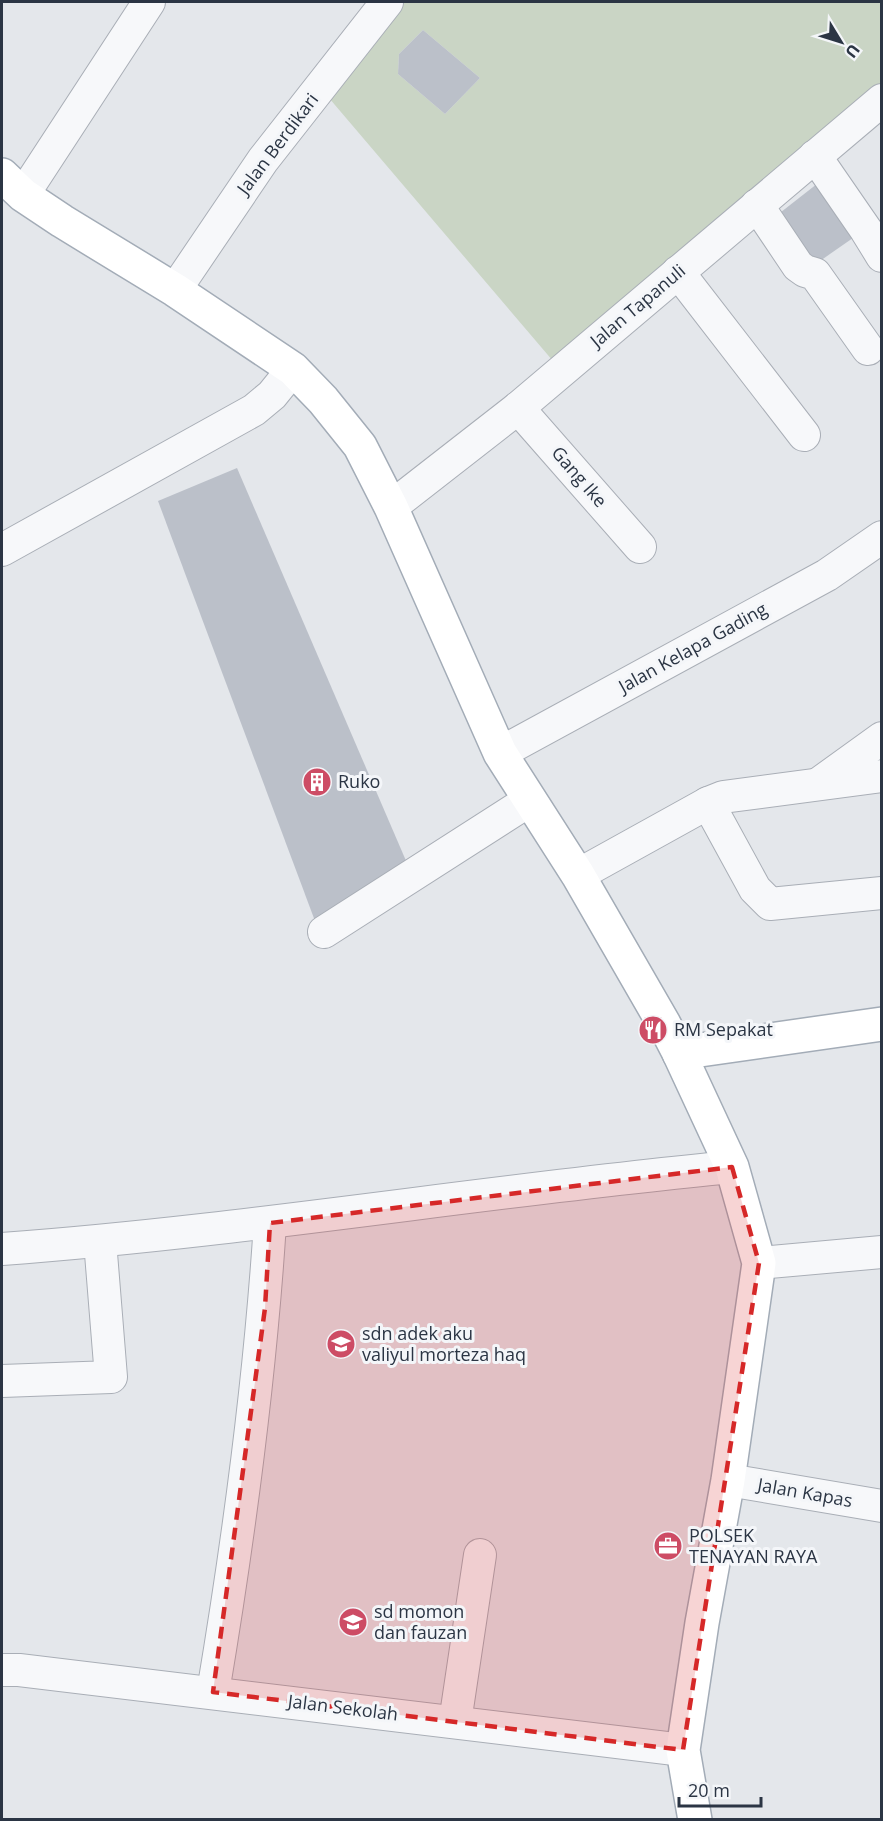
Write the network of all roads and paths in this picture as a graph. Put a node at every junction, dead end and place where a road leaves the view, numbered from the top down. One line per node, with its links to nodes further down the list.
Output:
1 (149, 2): 5 (street)
2 (387, 2): 9 (street, Jalan Berdikari)
3 (882, 100): 4 (street, Jalan Tapanuli)
4 (814, 156): 6 (street, Jalan Tapanuli); 7 (street)
5 (12, 185): 9 (main road)
6 (757, 205): 8 (street, Jalan Tapanuli); 10 (street)
7 (882, 256)
8 (678, 272): 12 (street, Jalan Tapanuli); 13 (street)
9 (175, 290): 11 (main road)
10 (868, 349)
11 (293, 369): 14 (main road); 17 (street)
12 (518, 408): 14 (street, Jalan Tapanuli); 16 (street, Gang Ike)
13 (804, 435)
14 (392, 507): 19 (main road)
15 (882, 537): 19 (street, Jalan Kelapa Gading)
16 (640, 547)
17 (2, 550)
18 (882, 738): 21 (street)
19 (500, 753): 22 (main road)
20 (882, 776): 21 (street)
21 (820, 783): 23 (street)
22 (530, 800): 24 (main road); 26 (street)
23 (708, 803): 24 (street); 25 (street)
24 (578, 875): 28 (main road)
25 (882, 893)
26 (324, 932)
27 (882, 1024): 28 (main road)
28 (680, 1053): 29 (main road)
29 (732, 1167): 30 (street); 34 (main road)
30 (270, 1223): 31 (street); 40 (street)
31 (99, 1240): 32 (street); 35 (street)
32 (2, 1249)
33 (882, 1252): 34 (street)
34 (759, 1263): 36 (main road)
35 (2, 1381)
36 (728, 1480): 37 (street, Jalan Kapas); 42 (main road)
37 (882, 1506)
38 (480, 1555): 41 (street)
39 (2, 1670): 40 (street, Jalan Sekolah)
40 (213, 1692): 41 (street, Jalan Sekolah)
41 (455, 1722): 42 (street, Jalan Sekolah)
42 (683, 1750): 43 (main road)
43 (695, 1820)

